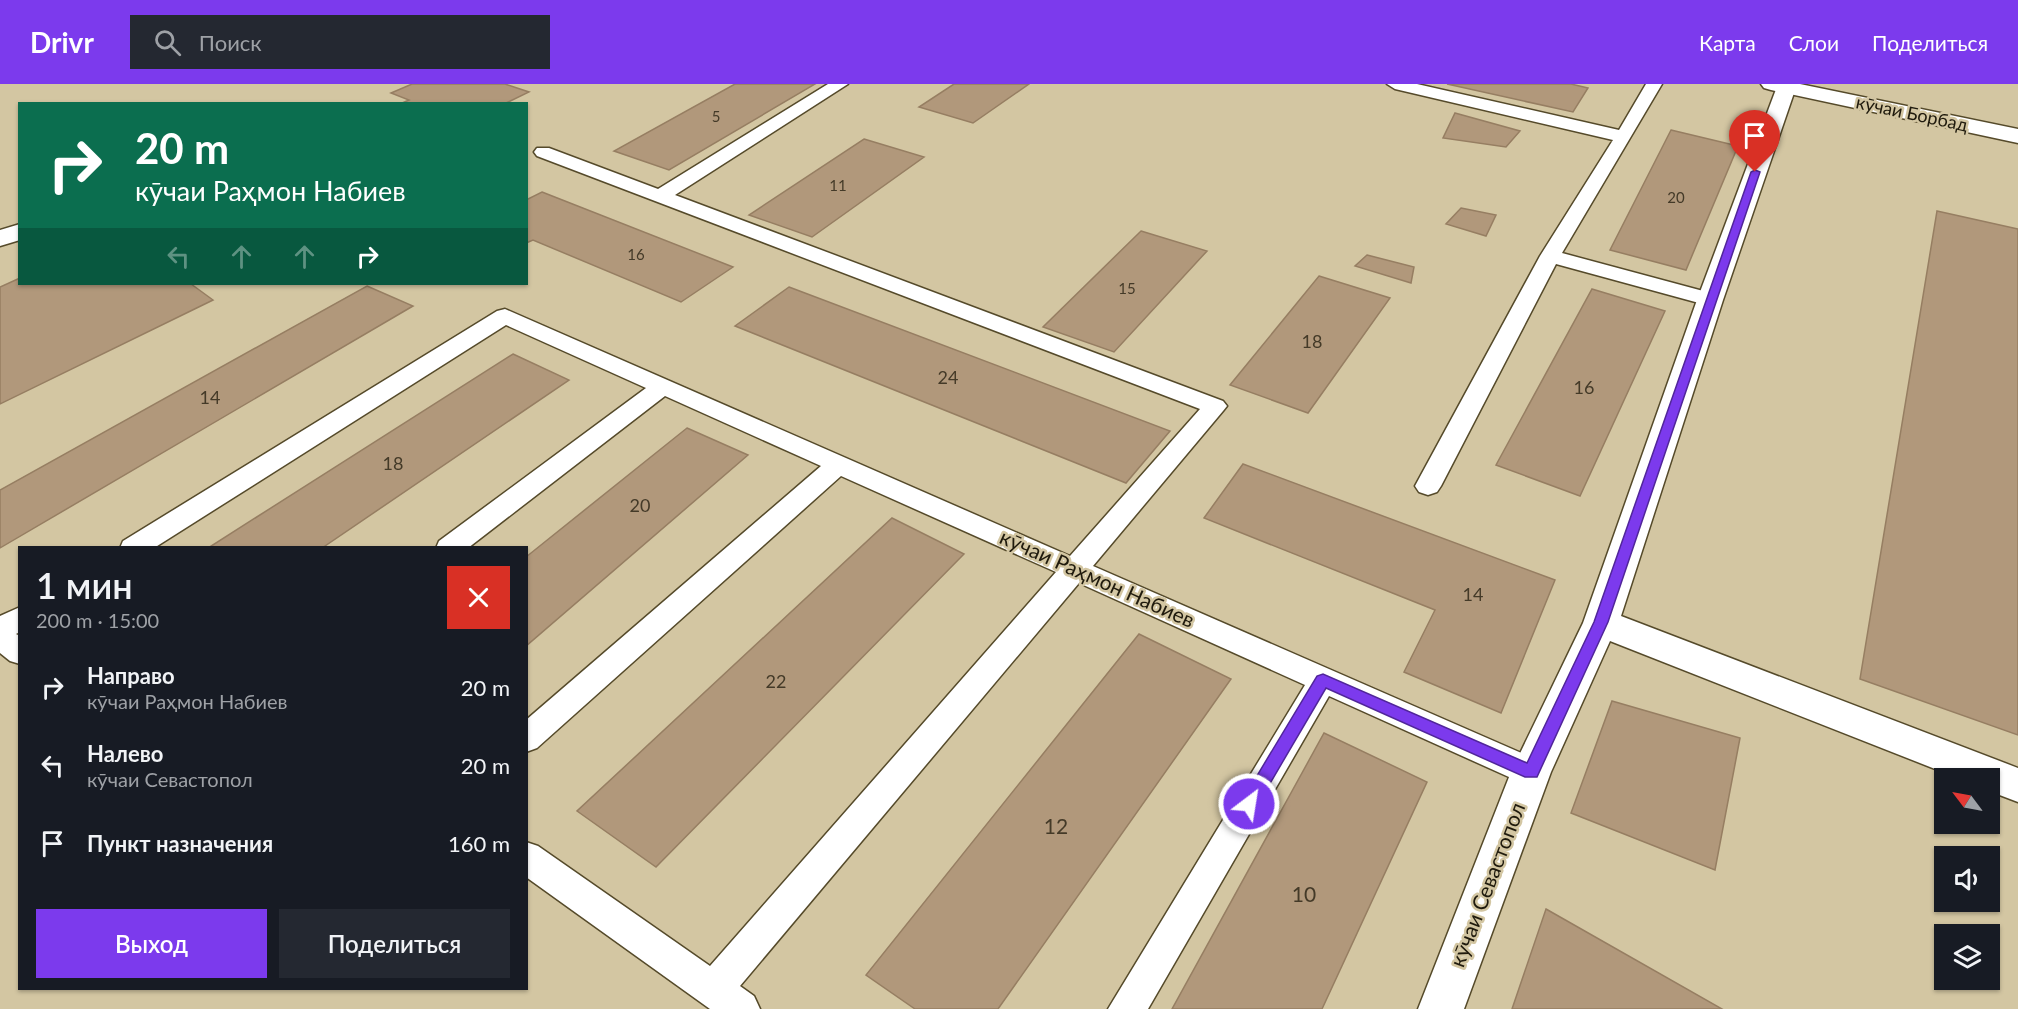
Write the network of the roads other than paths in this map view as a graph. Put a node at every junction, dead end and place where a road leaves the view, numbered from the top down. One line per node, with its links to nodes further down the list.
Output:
1 (840, 84): 8 (lane)
2 (1395, 84): 6 (lane)
3 (1654, 84): 6 (lane)
4 (1778, 86): 5 (street, кӯчаи Борбад); 12 (street, кӯчаи Севастопол)
5 (2018, 136)
6 (1624, 137): 11 (lane)
7 (543, 152): 8 (lane)
8 (660, 196): 18 (lane)
9 (18, 232): 10 (street)
10 (0, 239)
11 (1550, 256): 12 (lane); 15 (lane)
12 (1710, 300): 20 (street, кӯчаи Севастопол)
13 (664, 386): 14 (lane, кӯчаи Раҳмон Набиев); 16 (lane, кӯчаи Раҳмон Набиев); 17 (lane)
14 (839, 464): 18 (lane, кӯчаи Раҳмон Набиев); 25 (lane)
15 (1428, 486)
16 (136, 546)
17 (452, 546)
18 (1074, 569): 24 (lane, кӯчаи Раҳмон Набиев); 29 (lane)
19 (18, 619): 21 (lane)
20 (1601, 622): 26 (street, кӯчаи Севастопол); 27 (street)
21 (0, 630)
22 (0, 637): 23 (lane)
23 (18, 651)
24 (1323, 680): 26 (lane, кӯчаи Раҳмон Набиев); 30 (lane)
25 (528, 737)
26 (1531, 772): 31 (street, кӯчаи Севастопол)
27 (2018, 785)
28 (528, 858): 29 (lane)
29 (727, 1000)
30 (1127, 1009)
31 (1441, 1009)

